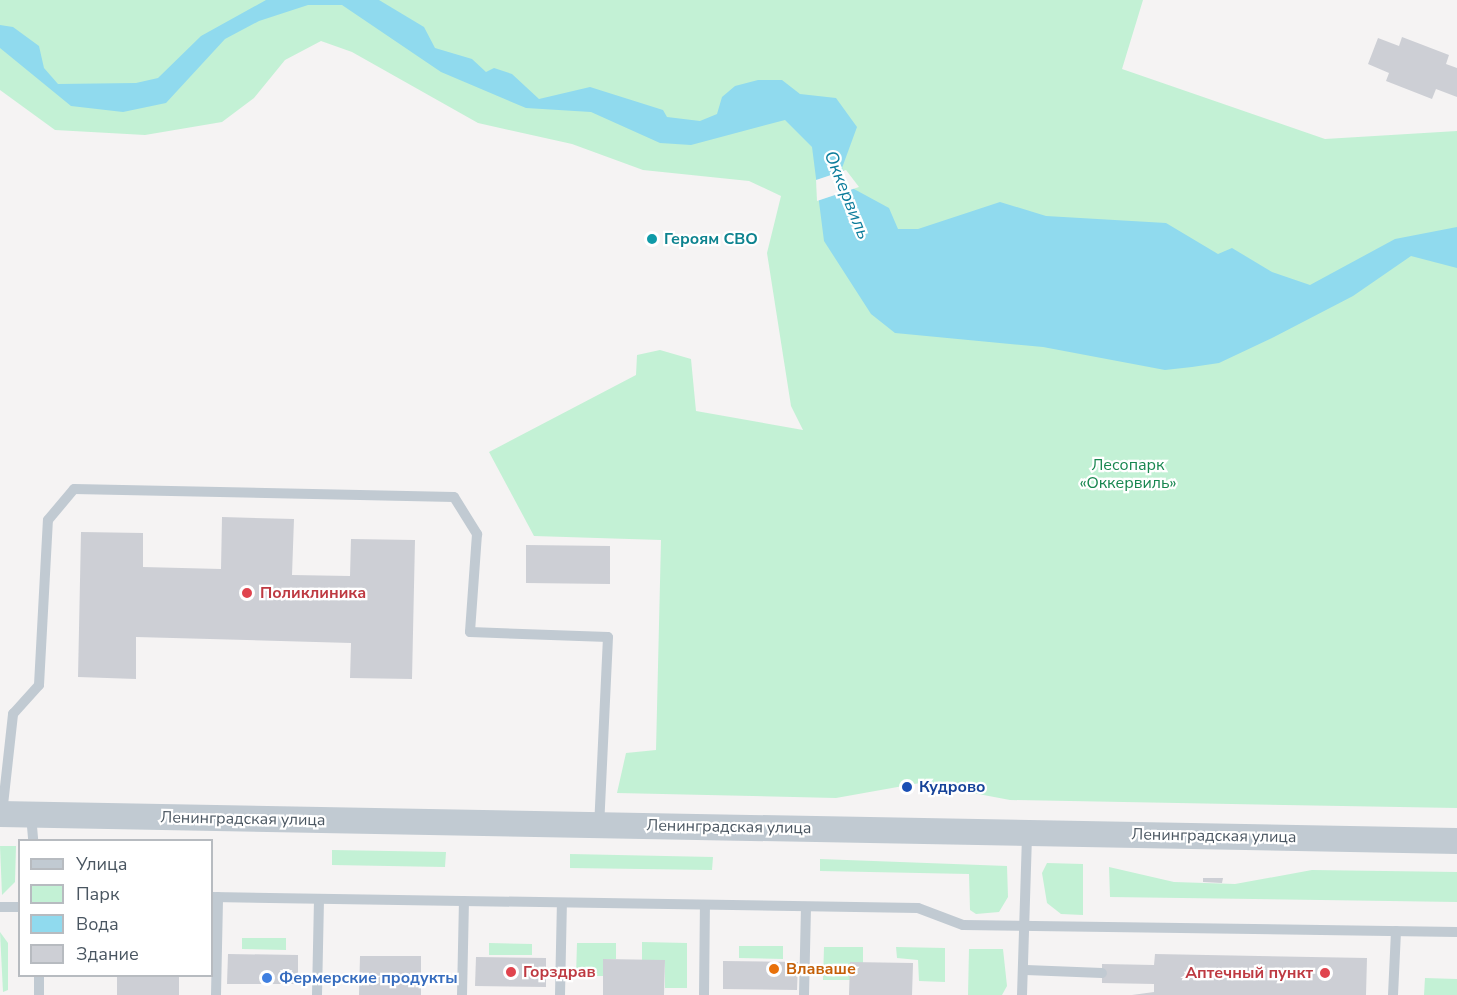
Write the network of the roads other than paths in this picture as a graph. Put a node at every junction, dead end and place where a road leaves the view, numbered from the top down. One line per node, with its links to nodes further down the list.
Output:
1 (1, 814): 2 (street, Ленинградская улица); 3 (lane)
2 (31, 815): 3 (street, Ленинградская улица); 5 (lane)
3 (599, 825): 4 (street, Ленинградская улица)
4 (1027, 833): 6 (street, Ленинградская улица); 15 (lane)
5 (33, 839)
6 (1457, 841)
7 (215, 897): 8 (lane); 22 (lane)
8 (319, 899): 9 (lane); 23 (lane)
9 (464, 901): 10 (lane); 24 (lane)
10 (562, 903): 11 (lane); 25 (lane)
11 (705, 905): 12 (lane); 26 (lane)
12 (806, 906): 15 (lane); 27 (lane)
13 (0, 908): 14 (lane)
14 (18, 908)
15 (1026, 925): 16 (lane); 18 (lane)
16 (1396, 931): 17 (lane); 29 (lane)
17 (1457, 932)
18 (1026, 970): 19 (lane); 28 (lane)
19 (1102, 973)
20 (39, 977): 21 (lane)
21 (39, 995)
22 (216, 995)
23 (317, 995)
24 (462, 995)
25 (560, 995)
26 (704, 995)
27 (804, 995)
28 (1022, 995)
29 (1393, 995)

